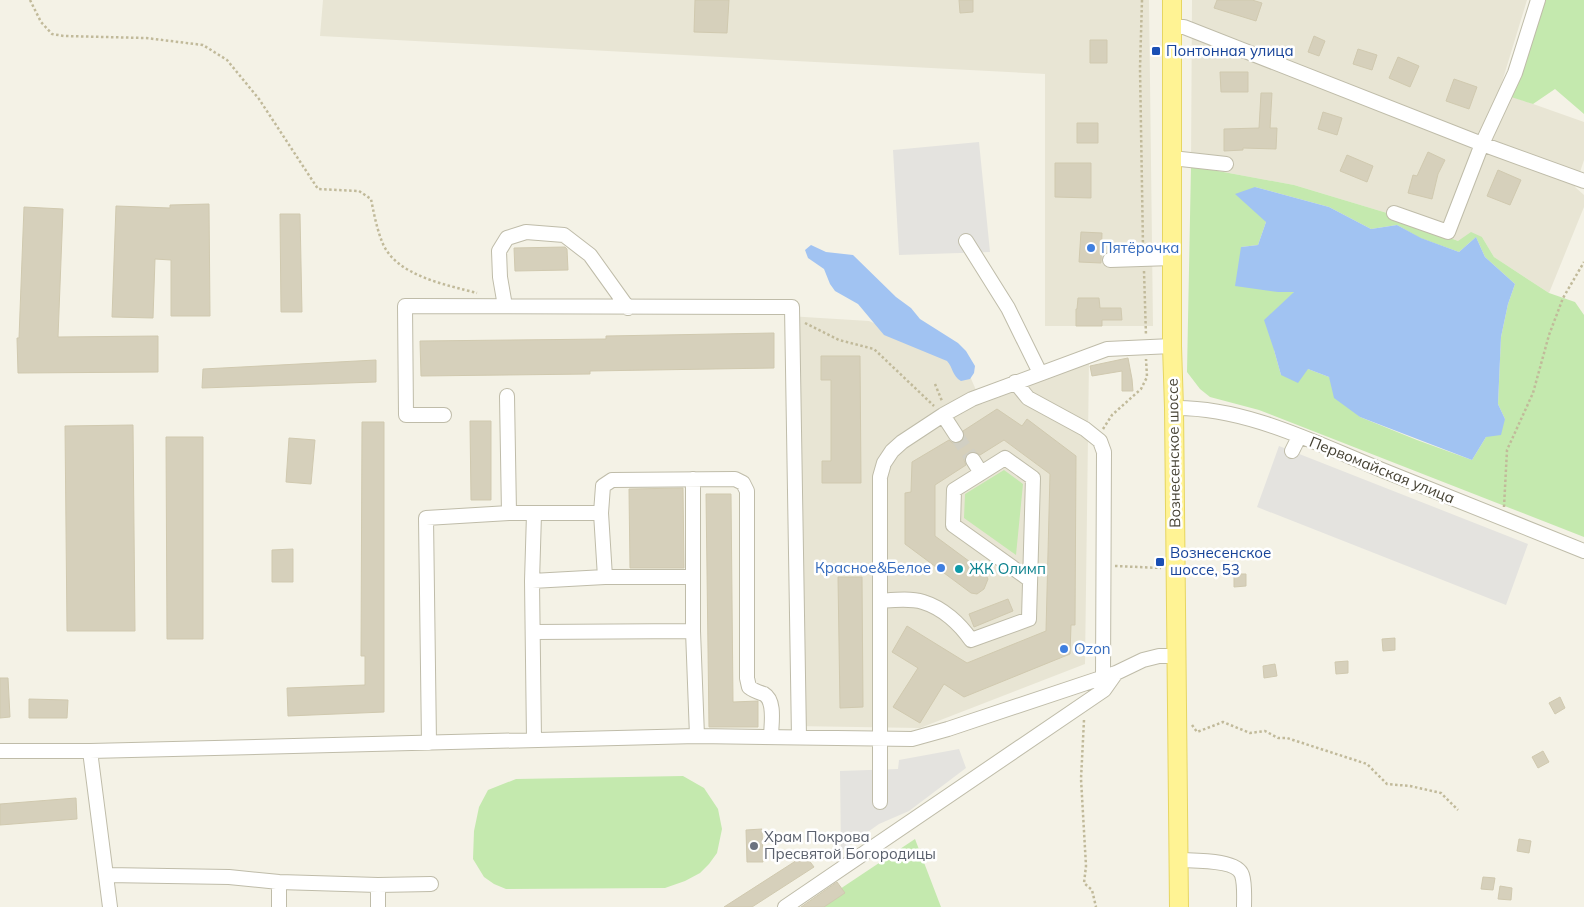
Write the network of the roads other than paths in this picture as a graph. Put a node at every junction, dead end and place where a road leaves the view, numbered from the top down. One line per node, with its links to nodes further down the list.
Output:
1 (1172, 0): 3 (main road, Вознесенское шоссе)
2 (1538, 0): 4 (street)
3 (1173, 27): 4 (street); 5 (main road, Вознесенское шоссе)
4 (1482, 144): 7 (street); 8 (street)
5 (1172, 158): 6 (street); 10 (main road, Вознесенское шоссе)
6 (1226, 164)
7 (1584, 181)
8 (1394, 213)
9 (966, 241): 15 (street)
10 (1172, 258): 11 (street); 14 (main road, Вознесенское шоссе)
11 (1110, 260)
12 (505, 306): 13 (street); 13 (street); 19 (street)
13 (628, 308): 42 (street)
14 (1172, 346): 15 (street); 18 (main road, Вознесенское шоссе)
15 (1040, 373): 16 (street)
16 (1015, 382): 20 (street); 39 (street)
17 (507, 396): 27 (street)
18 (1174, 408): 22 (street, Первомайская улица); 38 (main road, Вознесенское шоссе)
19 (444, 415)
20 (943, 415): 21 (street); 35 (street)
21 (956, 435)
22 (1299, 437): 23 (street); 30 (street, Первомайская улица)
23 (1292, 451)
24 (973, 460): 25 (street)
25 (981, 473): 33 (street); 33 (street)
26 (693, 479): 28 (street); 32 (street); 41 (street)
27 (509, 513): 29 (street); 45 (street)
28 (601, 513): 29 (street); 31 (street)
29 (534, 514): 34 (street)
30 (1584, 552)
31 (604, 577): 32 (street); 34 (street)
32 (693, 577): 36 (street)
33 (1030, 580): 35 (street)
34 (532, 581): 37 (street)
35 (880, 601): 43 (street)
36 (693, 631): 37 (street); 40 (street)
37 (534, 632): 44 (street)
38 (1177, 656): 39 (street); 49 (main road, Вознесенское шоссе)
39 (1109, 675): 43 (street); 57 (street)
40 (697, 736): 41 (street); 44 (street)
41 (771, 737): 42 (street)
42 (799, 737): 43 (street)
43 (881, 738): 48 (street)
44 (534, 740): 45 (street)
45 (429, 743): 47 (street)
46 (0, 751): 47 (street)
47 (90, 751): 50 (street)
48 (880, 802)
49 (1179, 860): 58 (main road, Вознесенское шоссе); 59 (street)
50 (107, 875): 51 (street); 54 (street)
51 (279, 882): 53 (street); 55 (street)
52 (431, 884): 53 (street)
53 (378, 885): 56 (street)
54 (110, 907)
55 (279, 907)
56 (378, 907)
57 (785, 907)
58 (1179, 907)
59 (1244, 907)

